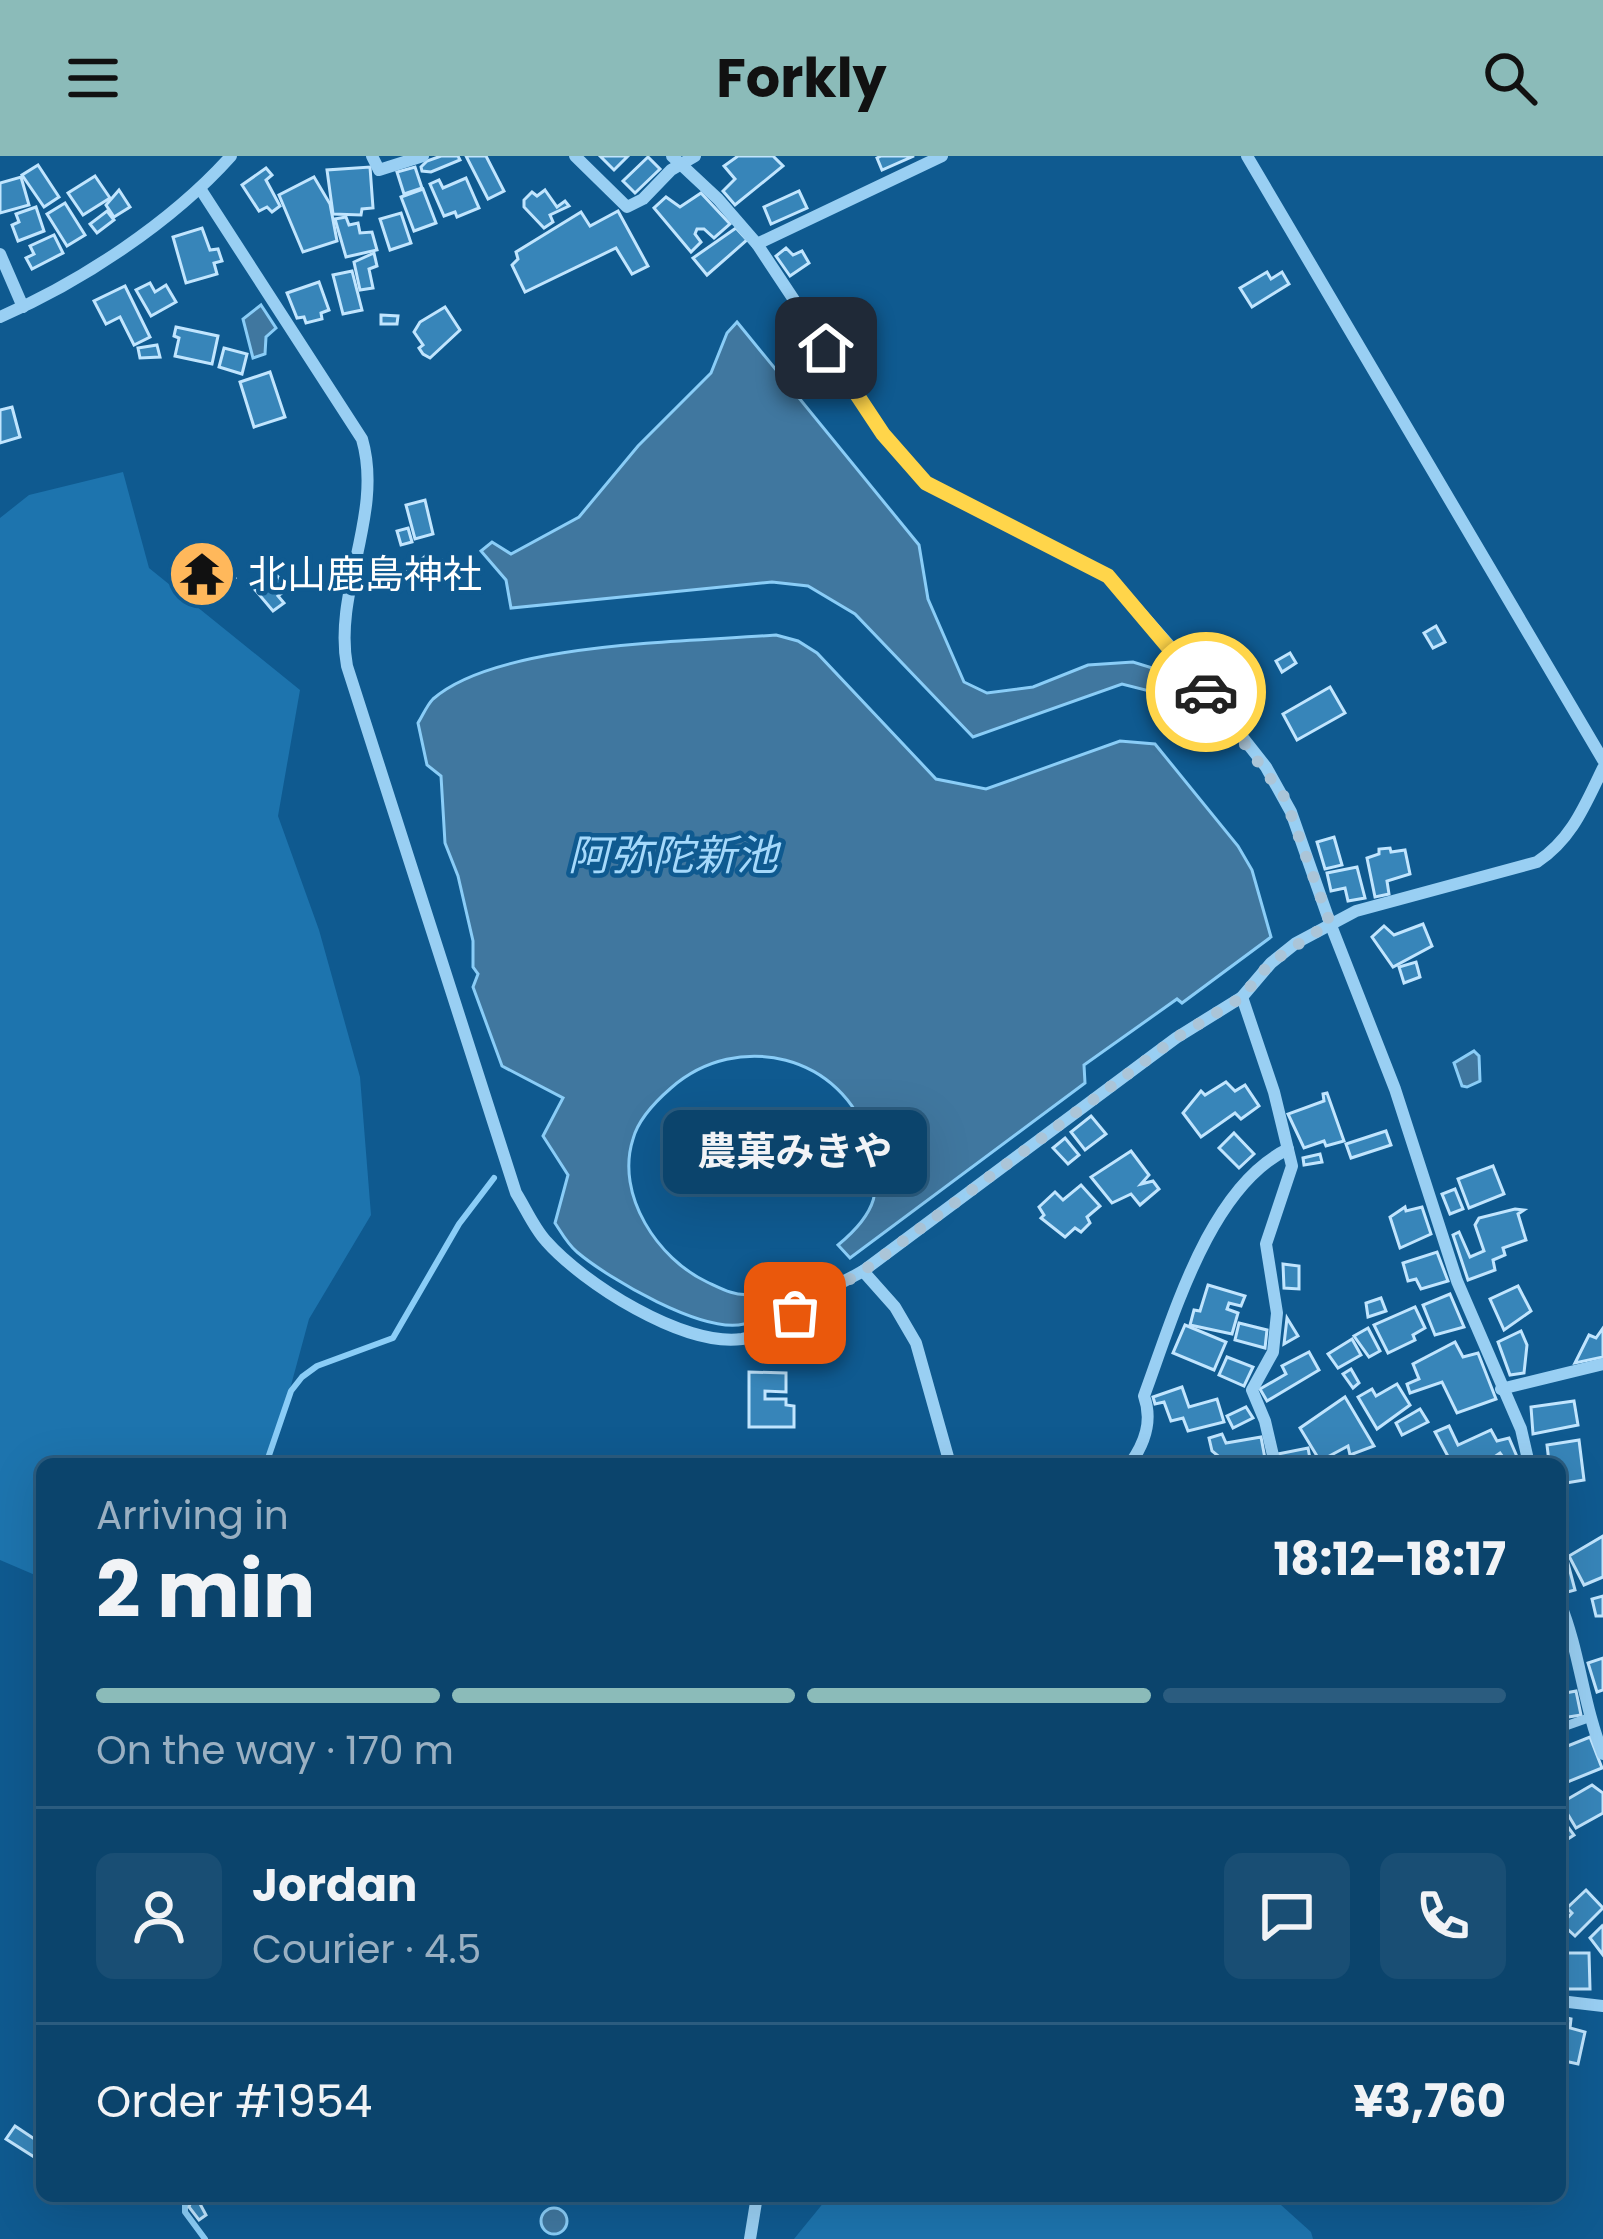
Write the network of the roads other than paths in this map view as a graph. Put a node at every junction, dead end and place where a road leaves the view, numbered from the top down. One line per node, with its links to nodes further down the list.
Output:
1 (231, 156): 9 (street)
2 (372, 156): 3 (street)
3 (423, 156)
4 (575, 156): 8 (street)
5 (695, 156): 8 (street)
6 (942, 156): 10 (street)
7 (1247, 156): 14 (street)
8 (677, 160): 10 (street)
9 (201, 190): 12 (street); 18 (street)
10 (757, 244): 15 (street)
11 (0, 254): 12 (street)
12 (22, 307): 13 (street)
13 (0, 317)
14 (1603, 764): 15 (street)
15 (1330, 923): 16 (street); 20 (street)
16 (1242, 997): 17 (street); 18 (street)
17 (1288, 1149): 22 (street); 23 (street)
18 (863, 1271): 21 (street)
19 (1603, 1364): 20 (street)
20 (1501, 1389): 24 (street)
21 (948, 1458)
22 (1134, 1458)
23 (1274, 1458)
24 (1528, 1458)
25 (1566, 1618): 26 (street)
26 (1591, 1717): 27 (lane); 28 (street)
27 (1566, 1726)
28 (1603, 1754)
29 (1566, 2002): 30 (street)
30 (1603, 2006)
31 (756, 2202): 32 (street)
32 (750, 2239)

